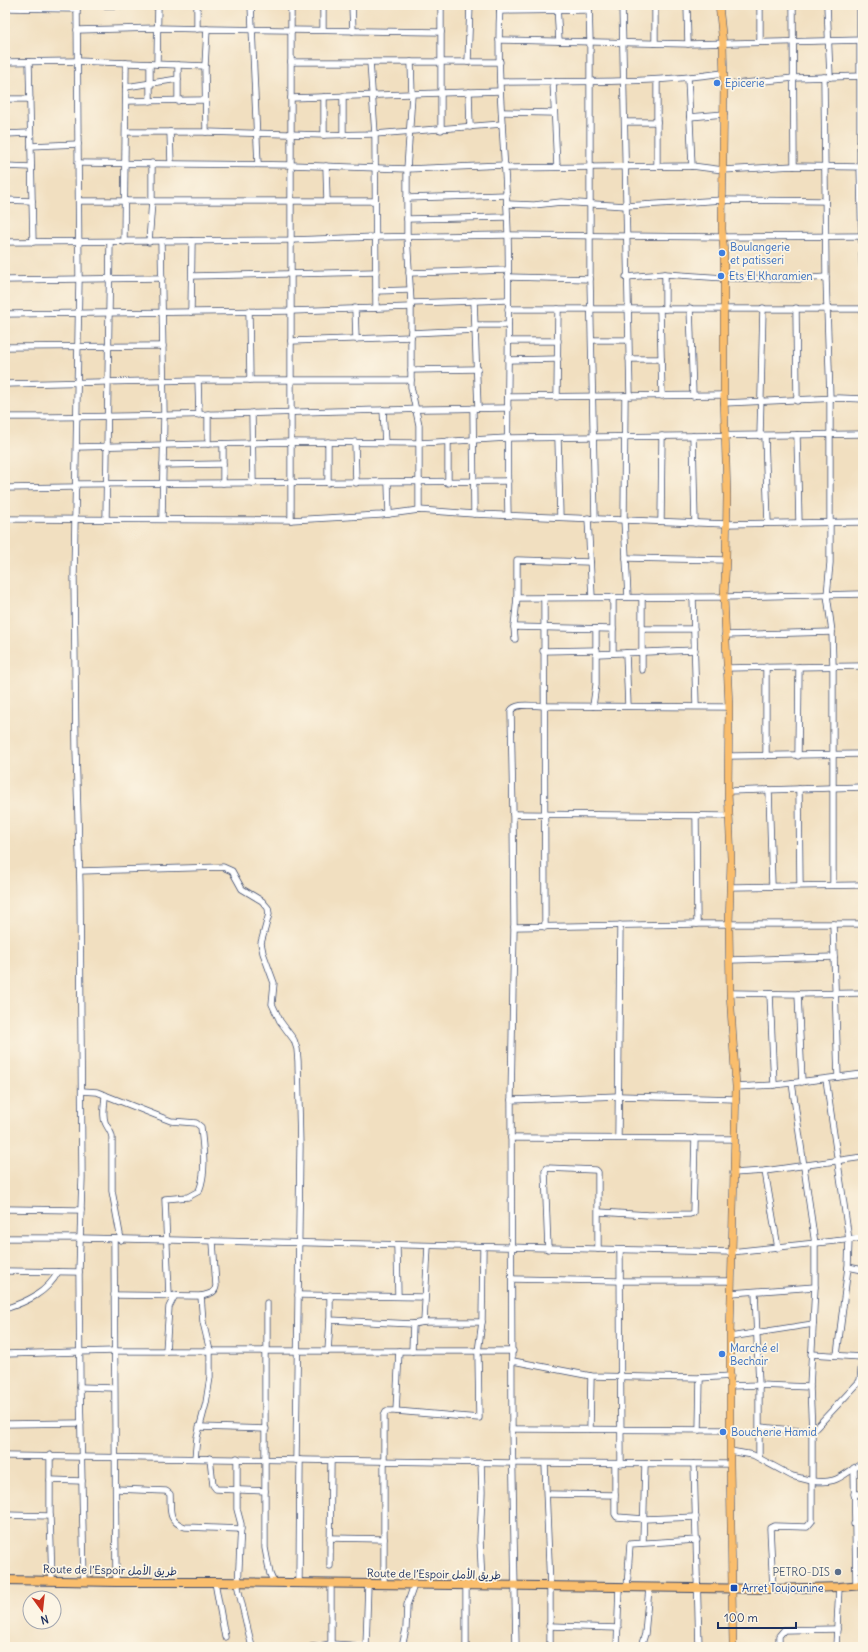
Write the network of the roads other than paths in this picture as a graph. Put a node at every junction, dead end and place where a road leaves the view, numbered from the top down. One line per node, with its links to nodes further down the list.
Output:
1 (158, 5): 17 (street); 22 (street)
2 (197, 5): 23 (street)
3 (252, 5): 26 (street)
4 (291, 5): 27 (street)
5 (323, 5): 28 (street)
6 (352, 5): 29 (street)
7 (441, 5): 30 (street)
8 (470, 5): 49 (street)
9 (622, 5): 38 (street)
10 (655, 5): 39 (street)
11 (687, 5): 40 (street)
12 (720, 5): 41 (main road)
13 (760, 5): 37 (street)
14 (794, 5): 35 (street)
15 (827, 5): 32 (street)
16 (860, 5): 33 (street)
17 (77, 6): 18 (street); 25 (street)
18 (5, 8)
19 (500, 8): 20 (street); 31 (street)
20 (558, 8): 21 (street); 34 (street)
21 (589, 8): 36 (street)
22 (158, 28): 23 (street); 25 (street); 53 (street)
23 (197, 29): 24 (street)
24 (207, 29): 26 (street); 55 (street)
25 (77, 30): 42 (street)
26 (252, 30): 27 (street); 98 (street)
27 (291, 30): 28 (street); 45 (street)
28 (323, 30): 29 (street)
29 (353, 31): 30 (street)
30 (441, 32): 48 (street)
31 (499, 40): 34 (street); 50 (street)
32 (829, 40): 33 (street); 35 (street); 58 (street)
33 (862, 40): 57 (street)
34 (559, 41): 36 (street)
35 (794, 41): 37 (street); 60 (street)
36 (590, 42): 38 (street); 65 (street)
37 (760, 42): 41 (street)
38 (623, 43): 39 (street); 66 (street)
39 (655, 43): 40 (street)
40 (688, 44): 41 (street)
41 (723, 44): 56 (main road)
42 (78, 61): 44 (street); 51 (street); 104 (street)
43 (5, 62): 44 (street)
44 (29, 62): 79 (street)
45 (291, 62): 46 (street); 77 (street)
46 (370, 62): 47 (street); 75 (street)
47 (411, 62): 48 (street); 73 (street)
48 (442, 62): 49 (street); 72 (street)
49 (468, 62): 50 (street)
50 (500, 62): 63 (street)
51 (126, 63): 52 (street); 69 (street)
52 (150, 64): 53 (street); 67 (street)
53 (157, 64): 54 (street)
54 (178, 65): 55 (street); 61 (street)
55 (205, 66): 80 (street)
56 (723, 73): 59 (street); 68 (main road)
57 (862, 76): 58 (street); 123 (street)
58 (827, 77): 60 (street); 119 (street)
59 (688, 78): 62 (street); 87 (street)
60 (794, 78): 68 (street); 118 (street)
61 (178, 79): 67 (street); 83 (street)
62 (657, 80): 66 (street); 89 (street)
63 (500, 82): 64 (street); 70 (street)
64 (553, 82): 65 (street); 85 (street)
65 (590, 82): 66 (street); 122 (street)
66 (624, 82): 88 (street)
67 (150, 84): 69 (street); 82 (street)
68 (724, 84): 86 (main road)
69 (126, 87): 81 (street)
70 (500, 91): 71 (street); 84 (street)
71 (468, 92): 72 (street); 91 (street)
72 (442, 93): 73 (street); 92 (street)
73 (412, 95): 75 (street); 93 (street)
74 (343, 96): 75 (street); 76 (street); 103 (street)
75 (373, 96): 101 (street)
76 (324, 97): 77 (street); 102 (street)
77 (291, 98): 99 (street)
78 (5, 99): 79 (street)
79 (30, 99): 97 (street)
80 (205, 100): 83 (street); 96 (street)
81 (126, 101): 82 (street); 94 (street)
82 (150, 101): 83 (street)
83 (178, 101)
84 (502, 112): 85 (street); 90 (street)
85 (554, 113): 121 (street)
86 (724, 114): 87 (street); 126 (main road)
87 (690, 117): 117 (street)
88 (625, 122): 89 (street); 124 (street)
89 (657, 122): 116 (street)
90 (502, 124): 91 (street); 115 (street)
91 (470, 127): 92 (street)
92 (441, 130): 93 (street)
93 (408, 131): 101 (street); 125 (street)
94 (126, 132): 95 (street); 107 (street)
95 (170, 132): 96 (street); 109 (street)
96 (206, 132): 98 (street)
97 (30, 133): 100 (street); 105 (street)
98 (256, 133): 99 (street); 110 (street)
99 (290, 133): 102 (street); 111 (street)
100 (5, 134)
101 (375, 134): 103 (street); 120 (street)
102 (324, 135): 103 (street)
103 (343, 135)
104 (78, 144): 105 (street); 106 (street)
105 (31, 146): 113 (street)
106 (78, 163): 107 (street); 133 (street)
107 (125, 163): 108 (street); 134 (street)
108 (152, 163): 109 (street); 135 (street)
109 (171, 163): 110 (street)
110 (258, 164): 111 (street)
111 (291, 164): 114 (street); 137 (street)
112 (5, 166): 113 (street)
113 (31, 166): 130 (street)
114 (326, 166): 120 (street); 136 (street)
115 (505, 166): 121 (street); 125 (street); 127 (street)
116 (657, 166): 117 (street); 124 (street)
117 (692, 166): 126 (street)
118 (794, 166): 119 (street); 126 (street)
119 (825, 166): 123 (street); 132 (street)
120 (375, 167): 125 (street); 138 (street)
121 (557, 167): 122 (street)
122 (590, 167): 124 (street); 139 (street)
123 (861, 167): 140 (street)
124 (626, 168): 142 (street)
125 (407, 169): 128 (street)
126 (723, 170): 131 (main road)
127 (506, 195): 128 (street); 141 (street)
128 (407, 198): 144 (street)
129 (5, 200): 130 (street)
130 (32, 200): 157 (street)
131 (723, 200): 132 (street); 142 (street); 152 (main road)
132 (825, 200): 149 (street)
133 (79, 201): 134 (street); 158 (street)
134 (125, 201): 135 (street); 160 (street)
135 (152, 201): 137 (street); 161 (street)
136 (328, 201): 137 (street); 138 (street)
137 (291, 202): 153 (street)
138 (375, 202): 151 (street)
139 (590, 203): 141 (street); 142 (street); 147 (street)
140 (862, 203): 150 (street)
141 (507, 204): 143 (street)
142 (626, 206): 148 (street)
143 (507, 217): 144 (street); 145 (street)
144 (407, 219): 146 (street)
145 (508, 235): 146 (street); 147 (street); 162 (street)
146 (407, 236): 151 (street); 164 (street)
147 (590, 236): 148 (street); 176 (street)
148 (626, 236): 152 (street); 170 (street)
149 (826, 236): 150 (street); 152 (street); 171 (street)
150 (862, 236): 168 (street)
151 (376, 237): 153 (street); 163 (street)
152 (723, 237): 174 (main road)
153 (291, 240): 155 (street); 165 (street)
154 (161, 241): 155 (street); 161 (street); 173 (street)
155 (192, 241): 167 (street)
156 (5, 242): 157 (street)
157 (33, 242): 158 (street)
158 (80, 242): 159 (street); 175 (street)
159 (110, 242): 160 (street); 172 (street)
160 (124, 242): 161 (street)
161 (149, 242)
162 (508, 270): 164 (street); 169 (street)
163 (376, 272): 165 (street); 179 (street)
164 (409, 273): 178 (street)
165 (291, 274): 167 (street); 198 (street)
166 (665, 274): 170 (street); 174 (street); 194 (street)
167 (192, 276): 199 (street)
168 (863, 276): 180 (street)
169 (508, 277): 176 (street); 181 (street)
170 (626, 277): 193 (street)
171 (826, 277): 174 (street); 195 (street)
172 (110, 278): 173 (street); 175 (street); 203 (street)
173 (162, 278): 200 (street)
174 (724, 278): 187 (main road)
175 (79, 279): 177 (street); 202 (street)
176 (590, 279): 192 (street)
177 (5, 280)
178 (410, 290): 179 (street); 183 (street)
179 (376, 291): 185 (street)
180 (863, 291)
181 (508, 300): 182 (street); 190 (street)
182 (474, 301): 183 (street); 205 (street)
183 (411, 305): 185 (street); 206 (street)
184 (355, 308): 185 (street); 198 (street); 207 (street)
185 (376, 308)
186 (690, 308): 187 (street); 194 (street); 234 (street)
187 (724, 308): 188 (street); 231 (main road)
188 (763, 308): 189 (street); 241 (street)
189 (796, 308): 195 (street); 240 (street)
190 (508, 309): 191 (street); 204 (street)
191 (558, 309): 192 (street); 211 (street)
192 (591, 309): 193 (street); 208 (street)
193 (627, 309): 194 (street); 209 (street)
194 (663, 309): 219 (street)
195 (827, 309): 196 (street); 238 (street)
196 (863, 309)
197 (249, 311): 198 (street); 199 (street); 225 (street)
198 (291, 311): 210 (street)
199 (191, 312): 200 (street)
200 (163, 313): 203 (street); 216 (street)
201 (5, 314): 202 (street)
202 (79, 314): 203 (street); 214 (street)
203 (110, 314): 215 (street)
204 (508, 325): 205 (street); 212 (street)
205 (476, 327): 206 (street); 221 (street)
206 (411, 335): 207 (street); 222 (street)
207 (356, 339): 210 (street)
208 (592, 340): 209 (street); 237 (street)
209 (628, 340): 218 (street)
210 (291, 341): 226 (street)
211 (558, 341): 212 (street); 217 (street)
212 (508, 342): 220 (street)
213 (5, 346): 214 (street)
214 (78, 346): 215 (street); 229 (street)
215 (109, 346): 216 (street); 228 (street)
216 (163, 346): 223 (street)
217 (558, 359): 220 (street); 236 (street)
218 (628, 359): 219 (street); 232 (street)
219 (661, 359): 233 (street)
220 (508, 360): 235 (street)
221 (478, 369): 222 (street); 243 (street)
222 (411, 370): 227 (street)
223 (164, 380): 224 (street); 228 (street); 251 (street)
224 (198, 380): 225 (street); 250 (street)
225 (250, 380): 226 (street)
226 (291, 380): 227 (street); 247 (street)
227 (411, 380): 245 (street)
228 (109, 382): 229 (street); 252 (street)
229 (78, 383): 230 (street); 254 (street)
230 (5, 384)
231 (724, 395): 234 (street); 242 (main road)
232 (627, 396): 233 (street); 237 (street); 262 (street)
233 (662, 396): 234 (street)
234 (693, 396)
235 (508, 397): 236 (street); 244 (street)
236 (558, 397): 237 (street)
237 (593, 397): 265 (street)
238 (830, 399): 239 (street); 240 (street); 257 (street)
239 (863, 399)
240 (797, 401): 241 (street)
241 (760, 402): 242 (street); 261 (street)
242 (724, 403): 260 (main road)
243 (475, 408): 244 (street); 245 (street); 266 (street)
244 (508, 408): 263 (street)
245 (416, 409): 246 (street); 273 (street)
246 (384, 410): 247 (street); 271 (street)
247 (291, 412): 248 (street); 268 (street)
248 (252, 413): 249 (street); 272 (street)
249 (208, 414): 250 (street); 274 (street)
250 (199, 415): 251 (street)
251 (164, 416): 252 (street); 276 (street)
252 (108, 417): 254 (street); 277 (street)
253 (5, 418): 254 (street)
254 (77, 418): 278 (street)
255 (863, 434): 257 (street)
256 (797, 435): 257 (street); 261 (street); 313 (street)
257 (829, 435): 310 (street)
258 (662, 436): 259 (street); 262 (street); 308 (street)
259 (693, 436): 260 (street); 309 (street)
260 (725, 436): 261 (street); 314 (main road)
261 (763, 436): 312 (street)
262 (625, 437): 265 (street); 305 (street)
263 (507, 438): 264 (street); 266 (street); 281 (street)
264 (558, 438): 265 (street); 299 (street)
265 (594, 438): 304 (street)
266 (473, 440): 267 (street); 282 (street)
267 (448, 441): 273 (street); 290 (street)
268 (291, 442): 269 (street); 272 (street); 285 (street)
269 (328, 442): 270 (street); 286 (street)
270 (355, 442): 271 (street); 287 (street)
271 (385, 442): 273 (street)
272 (253, 443): 275 (street); 284 (street)
273 (420, 443): 289 (street)
274 (208, 444): 275 (street); 276 (street)
275 (224, 444): 279 (street)
276 (164, 445): 277 (street); 280 (street)
277 (108, 446): 278 (street); 291 (street)
278 (77, 447): 293 (street)
279 (223, 464): 280 (street); 283 (street)
280 (163, 465): 292 (street)
281 (508, 481): 282 (street); 298 (street)
282 (473, 482): 290 (street); 297 (street)
283 (223, 483): 284 (street); 292 (street)
284 (253, 483): 285 (street)
285 (291, 483): 286 (street); 307 (street)
286 (328, 483): 287 (street)
287 (356, 483): 288 (street)
288 (388, 483): 289 (street); 296 (street)
289 (419, 483): 290 (street); 295 (street)
290 (448, 483)
291 (107, 484): 292 (street); 293 (street); 303 (street)
292 (162, 484): 306 (street)
293 (76, 486): 294 (street); 302 (street)
294 (5, 488)
295 (419, 510): 296 (street); 297 (street)
296 (389, 514): 307 (street)
297 (474, 514): 298 (street)
298 (508, 515): 299 (street)
299 (560, 517): 300 (street)
300 (588, 518): 304 (street); 317 (street)
301 (5, 519): 302 (street)
302 (76, 519): 303 (street); 368 (street)
303 (106, 519): 306 (street)
304 (595, 519): 305 (street)
305 (624, 519): 308 (street); 315 (street)
306 (162, 520): 307 (street)
307 (291, 520)
308 (661, 521): 309 (street)
309 (695, 522): 314 (street)
310 (829, 522): 311 (street); 313 (street); 319 (street)
311 (863, 522)
312 (768, 523): 313 (street); 314 (street)
313 (799, 523)
314 (726, 524): 316 (main road)
315 (626, 558): 316 (street); 322 (street)
316 (726, 560): 325 (main road)
317 (590, 562): 320 (street); 326 (street)
318 (863, 594): 319 (street)
319 (827, 595): 325 (street); 334 (street)
320 (592, 597): 321 (street); 327 (street)
321 (613, 597): 322 (street); 331 (street)
322 (628, 597): 323 (street)
323 (642, 597): 324 (street); 332 (street)
324 (693, 597): 325 (street); 333 (street)
325 (724, 597): 335 (main road)
326 (517, 598): 327 (street); 328 (street)
327 (544, 598): 329 (street)
328 (514, 627): 329 (street); 336 (street)
329 (543, 628): 330 (street); 338 (street)
330 (596, 629): 331 (street); 339 (street)
331 (613, 629): 341 (street)
332 (643, 629): 333 (street); 340 (street)
333 (694, 630): 337 (street)
334 (832, 632): 335 (street); 343 (street)
335 (725, 635): 347 (main road)
336 (515, 639)
337 (694, 650): 340 (street); 352 (street)
338 (543, 651): 339 (street); 349 (street)
339 (597, 652): 341 (street); 350 (street)
340 (642, 652): 342 (street); 348 (street)
341 (613, 653): 342 (street)
342 (626, 653): 351 (street)
343 (833, 666): 344 (street); 346 (street); 355 (street)
344 (863, 666)
345 (766, 667): 346 (street); 347 (street); 357 (street)
346 (799, 667): 358 (street)
347 (726, 668): 353 (main road)
348 (642, 670)
349 (543, 706): 350 (street); 364 (street); 365 (street)
350 (593, 706): 351 (street)
351 (628, 706): 352 (street)
352 (696, 706): 353 (street)
353 (729, 707): 356 (main road)
354 (863, 754): 355 (street)
355 (832, 755): 358 (street); 359 (street)
356 (730, 756): 357 (street); 363 (main road)
357 (766, 756): 358 (street)
358 (798, 756)
359 (832, 787): 360 (street); 361 (street); 371 (street)
360 (863, 787)
361 (799, 788): 362 (street); 370 (street)
362 (769, 790): 363 (street); 369 (street)
363 (728, 791): 367 (main road)
364 (513, 814): 365 (street); 379 (street)
365 (545, 814): 366 (street); 380 (street)
366 (696, 816): 367 (street); 374 (street)
367 (729, 816): 373 (main road)
368 (80, 871): 395 (street); 420 (street)
369 (772, 885): 370 (street); 373 (street)
370 (800, 885): 371 (street)
371 (833, 885): 372 (street)
372 (863, 885)
373 (731, 887): 375 (main road)
374 (698, 924): 375 (street); 378 (street)
375 (729, 924): 376 (street); 382 (main road)
376 (833, 924): 377 (street); 381 (street)
377 (863, 924)
378 (620, 926): 380 (street); 397 (street)
379 (514, 927): 380 (street); 399 (street)
380 (545, 927)
381 (834, 957): 382 (street); 385 (street)
382 (730, 960): 384 (main road)
383 (863, 992): 385 (street)
384 (730, 993): 386 (street); 394 (main road)
385 (834, 993): 387 (street); 389 (street)
386 (770, 994): 387 (street); 393 (street)
387 (798, 994): 391 (street)
388 (863, 1074): 389 (street)
389 (838, 1077): 390 (street)
390 (826, 1079): 391 (street); 405 (street)
391 (802, 1082): 392 (street)
392 (792, 1083): 393 (street); 406 (street)
393 (774, 1085): 394 (street)
394 (736, 1087): 398 (main road)
395 (82, 1091): 396 (street); 410 (street)
396 (105, 1095): 416 (street); 418 (street)
397 (619, 1096): 398 (street); 399 (street); 401 (street)
398 (736, 1099): 403 (main road)
399 (511, 1100): 400 (street)
400 (511, 1138): 401 (street); 425 (street)
401 (618, 1138): 402 (street)
402 (695, 1138): 403 (street); 411 (street)
403 (734, 1139): 408 (main road)
404 (863, 1157): 405 (street)
405 (837, 1161): 406 (street); 417 (street)
406 (802, 1165): 407 (street); 421 (street)
407 (765, 1171): 408 (street); 426 (street)
408 (733, 1173): 430 (main road)
409 (5, 1209): 410 (street)
410 (81, 1210): 413 (street)
411 (599, 1212): 427 (street); 428 (street)
412 (5, 1238): 413 (street)
413 (81, 1238): 415 (street); 435 (street)
414 (863, 1238): 417 (street)
415 (114, 1239): 416 (street); 442 (street)
416 (121, 1240): 418 (street)
417 (849, 1240): 421 (street); 431 (street)
418 (167, 1241): 419 (street); 443 (street)
419 (213, 1242): 420 (street); 446 (street)
420 (298, 1243): 422 (street); 444 (street)
421 (815, 1244): 426 (street); 439 (street)
422 (397, 1246): 423 (street); 447 (street)
423 (428, 1246): 424 (street); 448 (street)
424 (483, 1248): 425 (street); 453 (street)
425 (512, 1248): 427 (street); 436 (street)
426 (778, 1248): 430 (street)
427 (548, 1249): 428 (street)
428 (598, 1250): 429 (street)
429 (620, 1250): 430 (street); 438 (street)
430 (731, 1252): 437 (main road)
431 (848, 1267): 432 (street); 472 (street)
432 (863, 1270)
433 (5, 1271): 434 (street)
434 (58, 1272): 435 (street); 450 (street)
435 (80, 1272): 468 (street)
436 (512, 1279): 438 (street); 467 (street)
437 (731, 1280): 438 (street); 441 (main road)
438 (620, 1281): 476 (street)
439 (815, 1287): 440 (street); 455 (street)
440 (755, 1292): 441 (street); 456 (street)
441 (730, 1293): 457 (main road)
442 (114, 1295): 443 (street); 460 (street)
443 (172, 1295): 446 (street); 461 (street)
444 (298, 1295): 445 (street); 463 (street)
445 (330, 1295): 447 (street); 451 (street)
446 (201, 1296): 462 (street)
447 (398, 1296): 448 (street)
448 (424, 1296): 452 (street)
449 (267, 1303): 459 (street)
450 (5, 1309)
451 (330, 1320): 454 (street); 464 (street)
452 (424, 1322): 453 (street); 454 (street)
453 (482, 1322): 469 (street)
454 (413, 1324): 466 (street)
455 (813, 1324): 456 (street); 471 (street)
456 (756, 1333): 457 (street); 480 (street)
457 (730, 1337): 477 (main road)
458 (863, 1349): 473 (street)
459 (266, 1350): 462 (street); 463 (street); 490 (street)
460 (114, 1351): 461 (street); 468 (street); 484 (street)
461 (166, 1351): 462 (street)
462 (210, 1351): 488 (street)
463 (297, 1351): 464 (street); 507 (street)
464 (328, 1351): 465 (street)
465 (400, 1351): 466 (street); 485 (street)
466 (412, 1351): 469 (street)
467 (513, 1351): 469 (street); 474 (street)
468 (80, 1352): 470 (street); 482 (street)
469 (478, 1352): 485 (street)
470 (5, 1354)
471 (812, 1354): 472 (street); 483 (street)
472 (837, 1355): 473 (street)
473 (862, 1357): 479 (street)
474 (513, 1361): 475 (street); 491 (street)
475 (591, 1376): 476 (street); 492 (street)
476 (620, 1376): 478 (street); 493 (street)
477 (731, 1376): 478 (street); 481 (main road)
478 (700, 1378): 494 (street)
479 (862, 1382): 496 (street)
480 (760, 1385): 481 (street); 483 (street); 489 (street)
481 (730, 1386): 495 (main road)
482 (80, 1387): 484 (street); 486 (street)
483 (810, 1387): 496 (street)
484 (114, 1388): 502 (street)
485 (396, 1411): 509 (street)
486 (81, 1423): 487 (street); 500 (street)
487 (5, 1424)
488 (199, 1427): 490 (street); 503 (street)
489 (760, 1427): 496 (street); 501 (street)
490 (266, 1429): 506 (street)
491 (512, 1429): 492 (street); 511 (street)
492 (590, 1429): 493 (street)
493 (620, 1430): 494 (street); 514 (street)
494 (699, 1430): 495 (street)
495 (730, 1430): 497 (main road)
496 (812, 1432): 521 (street)
497 (730, 1451): 501 (street); 517 (main road)
498 (50, 1455): 499 (street); 500 (street); 519 (street)
499 (5, 1456)
500 (82, 1456): 502 (street); 520 (street)
501 (759, 1457): 521 (street)
502 (115, 1458): 503 (street); 522 (street)
503 (196, 1458): 504 (street)
504 (210, 1458): 505 (street); 523 (street)
505 (237, 1458): 506 (street); 523 (street)
506 (266, 1459): 507 (street); 524 (street)
507 (298, 1460): 508 (street); 548 (street)
508 (331, 1460): 509 (street); 536 (street)
509 (385, 1461): 510 (street); 537 (street)
510 (480, 1462): 511 (street); 553 (street)
511 (513, 1463): 513 (street); 555 (street)
512 (863, 1463): 518 (street)
513 (545, 1464): 514 (street); 525 (street)
514 (618, 1464): 515 (street); 528 (street)
515 (645, 1464): 516 (street); 532 (street)
516 (694, 1464): 517 (street); 531 (street)
517 (730, 1464): 561 (main road)
518 (854, 1468): 521 (street); 526 (street)
519 (50, 1480): 520 (street); 530 (street)
520 (82, 1481): 543 (street)
521 (812, 1481): 563 (street)
522 (116, 1489): 535 (street); 544 (street)
523 (236, 1491): 524 (street); 535 (street)
524 (265, 1491): 547 (street)
525 (547, 1494): 528 (street); 556 (street)
526 (854, 1494): 527 (street); 533 (street)
527 (863, 1494)
528 (615, 1495): 532 (street)
529 (5, 1515): 530 (street)
530 (50, 1516): 542 (street)
531 (696, 1517): 532 (street); 538 (street)
532 (644, 1519): 539 (street)
533 (854, 1524): 534 (street); 554 (street)
534 (863, 1524)
535 (241, 1529): 546 (street)
536 (330, 1538): 537 (street); 540 (street)
537 (384, 1539): 550 (street)
538 (697, 1540): 539 (street); 560 (street)
539 (644, 1542): 558 (street)
540 (330, 1566)
541 (5, 1580): 542 (highway, Route de l’Espoir طريق الأمل)
542 (52, 1581): 543 (highway, Route de l’Espoir طريق الأمل)
543 (84, 1582): 544 (highway, Route de l’Espoir طريق الأمل)
544 (116, 1582): 545 (highway, Route de l’Espoir طريق الأمل)
545 (215, 1582): 546 (highway, Route de l’Espoir طريق الأمل); 567 (street)
546 (238, 1582): 547 (highway, Route de l’Espoir طريق الأمل); 570 (street)
547 (274, 1583): 548 (highway, Route de l’Espoir طريق الأمل)
548 (299, 1583): 549 (highway, Route de l’Espoir طريق الأمل)
549 (368, 1584): 550 (highway, Route de l’Espoir طريق الأمل); 569 (street)
550 (384, 1584): 551 (highway, Route de l’Espoir طريق الأمل)
551 (414, 1585): 552 (highway, Route de l’Espoir طريق الأمل); 572 (street)
552 (466, 1585): 553 (highway, Route de l’Espoir طريق الأمل); 573 (street)
553 (482, 1585): 555 (highway, Route de l’Espoir طريق الأمل)
554 (859, 1585): 557 (highway, Route de l’Espoir طريق الأمل)
555 (515, 1586): 556 (highway, Route de l’Espoir طريق الأمل); 574 (street)
556 (550, 1587): 558 (highway, Route de l’Espoir طريق الأمل); 564 (street)
557 (839, 1587): 563 (highway, Route de l’Espoir طريق الأمل); 566 (street)
558 (623, 1588): 559 (highway, Route de l’Espoir طريق الأمل); 565 (street)
559 (649, 1588): 560 (highway, Route de l’Espoir طريق الأمل); 577 (street)
560 (698, 1588): 561 (highway, Route de l’Espoir طريق الأمل); 578 (street)
561 (732, 1588): 563 (highway, Route de l’Espoir طريق الأمل); 579 (main road)
562 (331, 1589): 568 (street)
563 (773, 1589)
564 (550, 1626): 565 (street); 575 (street)
565 (618, 1628): 576 (street)
566 (837, 1629): 580 (street); 581 (street)
567 (225, 1637)
568 (331, 1646): 569 (street); 571 (street)
569 (366, 1646)
570 (252, 1647)
571 (310, 1647)
572 (402, 1647)
573 (466, 1647)
574 (516, 1647)
575 (550, 1647)
576 (616, 1647)
577 (641, 1647)
578 (699, 1647)
579 (733, 1647)
580 (779, 1647)
581 (836, 1647)

